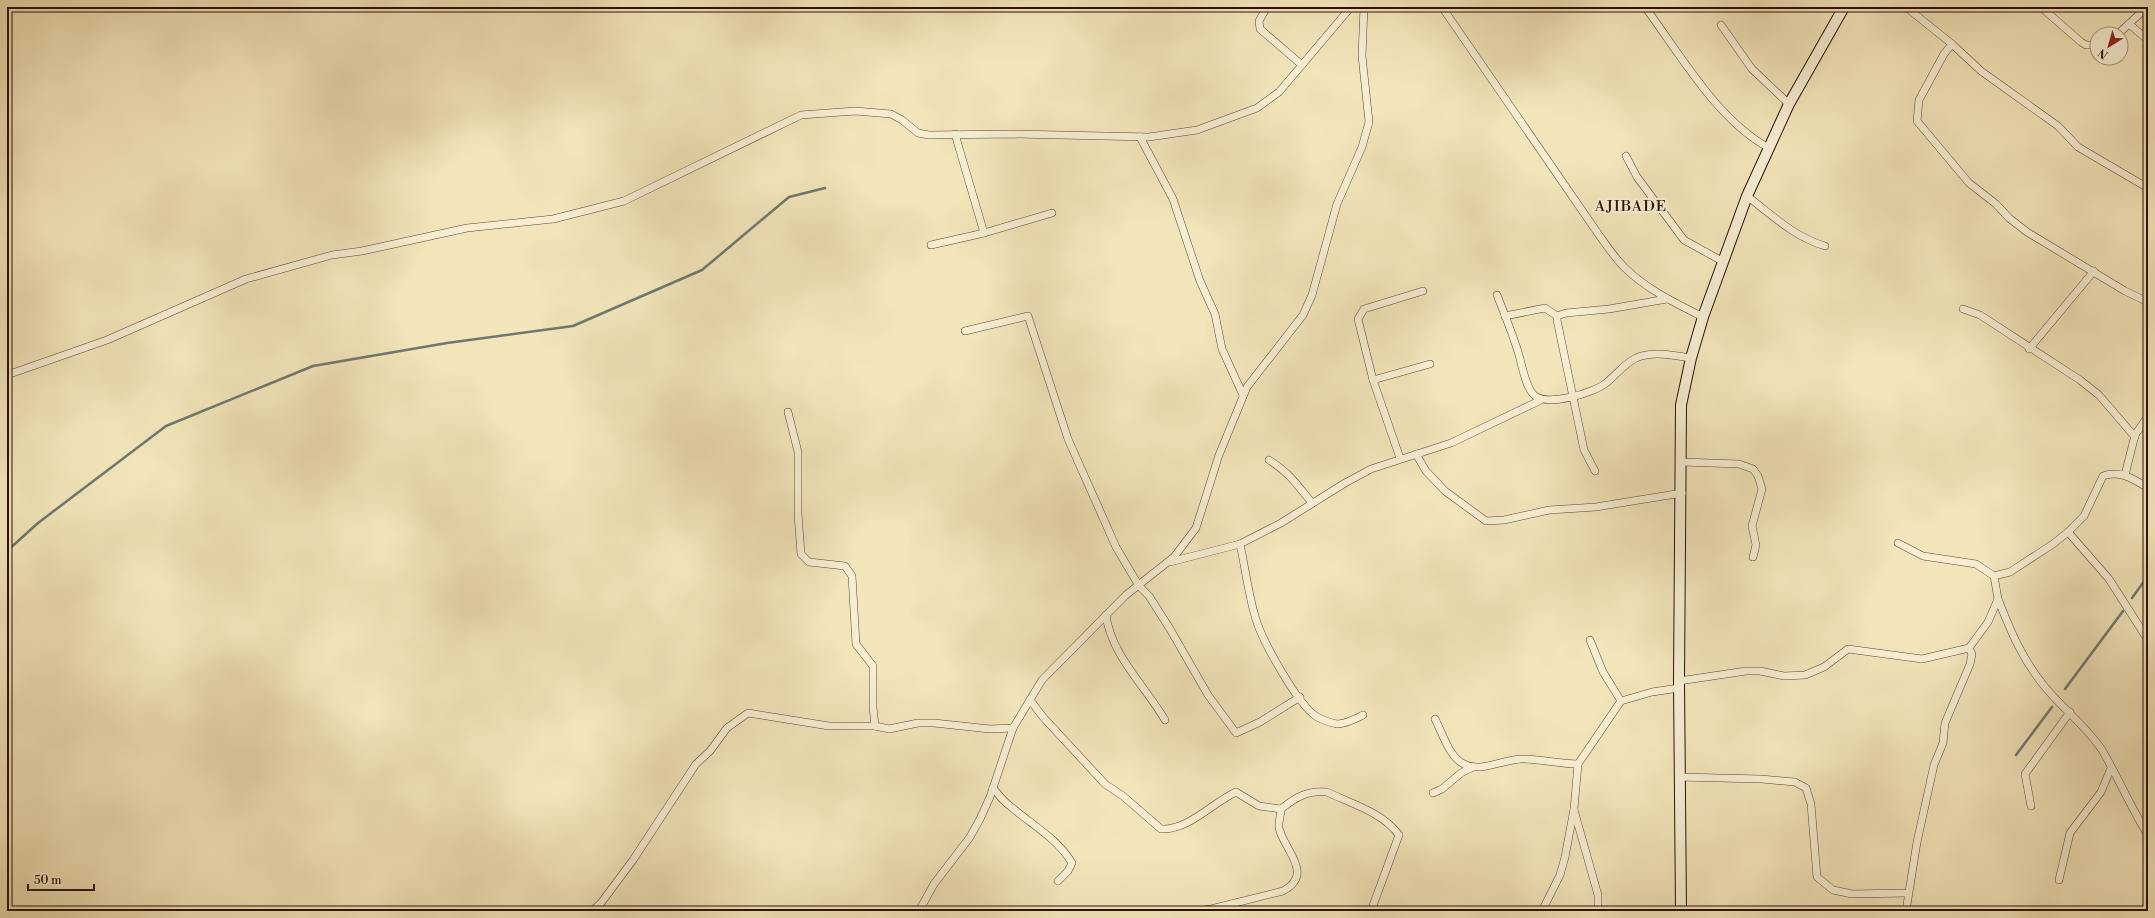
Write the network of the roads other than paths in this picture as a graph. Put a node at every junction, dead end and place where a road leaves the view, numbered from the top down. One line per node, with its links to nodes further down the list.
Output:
1 (1267, 7): 15 (street)
2 (1351, 7): 15 (street)
3 (1364, 7): 43 (street)
4 (1442, 7): 31 (street)
5 (1644, 7): 19 (street)
6 (1844, 7): 16 (main road)
7 (1906, 7): 13 (street)
8 (2041, 7): 14 (street)
9 (2146, 7): 10 (street)
10 (2128, 24): 12 (street)
11 (1721, 25): 16 (street)
12 (2148, 40)
13 (1952, 44): 21 (street); 28 (street)
14 (2089, 45)
15 (1302, 65): 18 (street)
16 (1789, 104): 19 (main road)
17 (955, 134): 18 (street); 24 (street); 41 (street)
18 (1140, 137): 43 (street)
19 (1769, 148): 22 (main road)
20 (1626, 156): 27 (street)
21 (2148, 188)
22 (1747, 196): 26 (street); 27 (main road)
23 (1052, 213): 24 (street)
24 (984, 234): 25 (street)
25 (932, 244)
26 (1825, 246)
27 (1722, 261): 36 (main road)
28 (2094, 271): 32 (street); 38 (street)
29 (1423, 291): 42 (street)
30 (1498, 295): 34 (street)
31 (1667, 299): 35 (street); 36 (street)
32 (2148, 302)
33 (1963, 309): 38 (street)
34 (1505, 316): 35 (street); 45 (street)
35 (1557, 316): 44 (street)
36 (1703, 317): 39 (main road)
37 (965, 331): 64 (street)
38 (2029, 349): 48 (street)
39 (1690, 358): 44 (street); 52 (main road)
40 (1430, 364): 42 (street)
41 (7, 375)
42 (1373, 380): 50 (street)
43 (1243, 395): 62 (street)
44 (1573, 396): 45 (street); 53 (street)
45 (1542, 400): 49 (street)
46 (788, 412): 78 (street)
47 (2148, 416): 48 (street)
48 (2135, 437): 54 (street)
49 (1416, 454): 50 (street); 56 (street)
50 (1400, 458): 57 (street)
51 (1269, 460): 57 (street)
52 (1682, 462): 56 (main road); 61 (street)
53 (1595, 471)
54 (2125, 475): 55 (street); 58 (street)
55 (2148, 488)
56 (1682, 493): 70 (main road)
57 (1312, 503): 60 (street)
58 (2068, 532): 63 (street); 68 (street)
59 (1898, 543): 63 (street)
60 (1240, 544): 62 (street); 71 (street)
61 (1753, 557)
62 (1166, 562): 64 (street)
63 (1994, 576): 65 (street)
64 (1139, 586): 66 (street); 71 (street)
65 (1998, 599): 69 (street); 74 (street)
66 (1106, 615): 72 (street); 77 (street)
67 (1590, 640): 73 (street)
68 (2148, 640)
69 (1969, 648): 70 (street); 92 (street)
70 (1679, 684): 73 (street); 83 (main road)
71 (1300, 698): 75 (street)
72 (1030, 700): 79 (street); 87 (street)
73 (1621, 701): 80 (street)
74 (2070, 712): 82 (street); 86 (street)
75 (1363, 715)
76 (1435, 719): 81 (street)
77 (1165, 720)
78 (875, 726): 79 (street); 93 (street)
79 (1014, 728): 84 (street)
80 (1578, 764): 81 (street); 88 (street)
81 (1473, 767): 85 (street)
82 (2111, 768): 89 (street); 90 (street)
83 (1680, 777): 92 (street); 99 (main road)
84 (993, 788): 91 (street); 94 (street)
85 (1433, 793)
86 (2031, 806)
87 (1281, 809): 95 (street); 96 (street)
88 (1574, 809): 97 (street); 98 (street)
89 (2148, 836)
90 (2059, 880)
91 (1058, 881)
92 (1907, 893): 100 (street)
93 (592, 911)
94 (920, 911)
95 (1197, 911)
96 (1371, 911)
97 (1542, 911)
98 (1598, 911)
99 (1681, 911)
100 (1906, 911)

